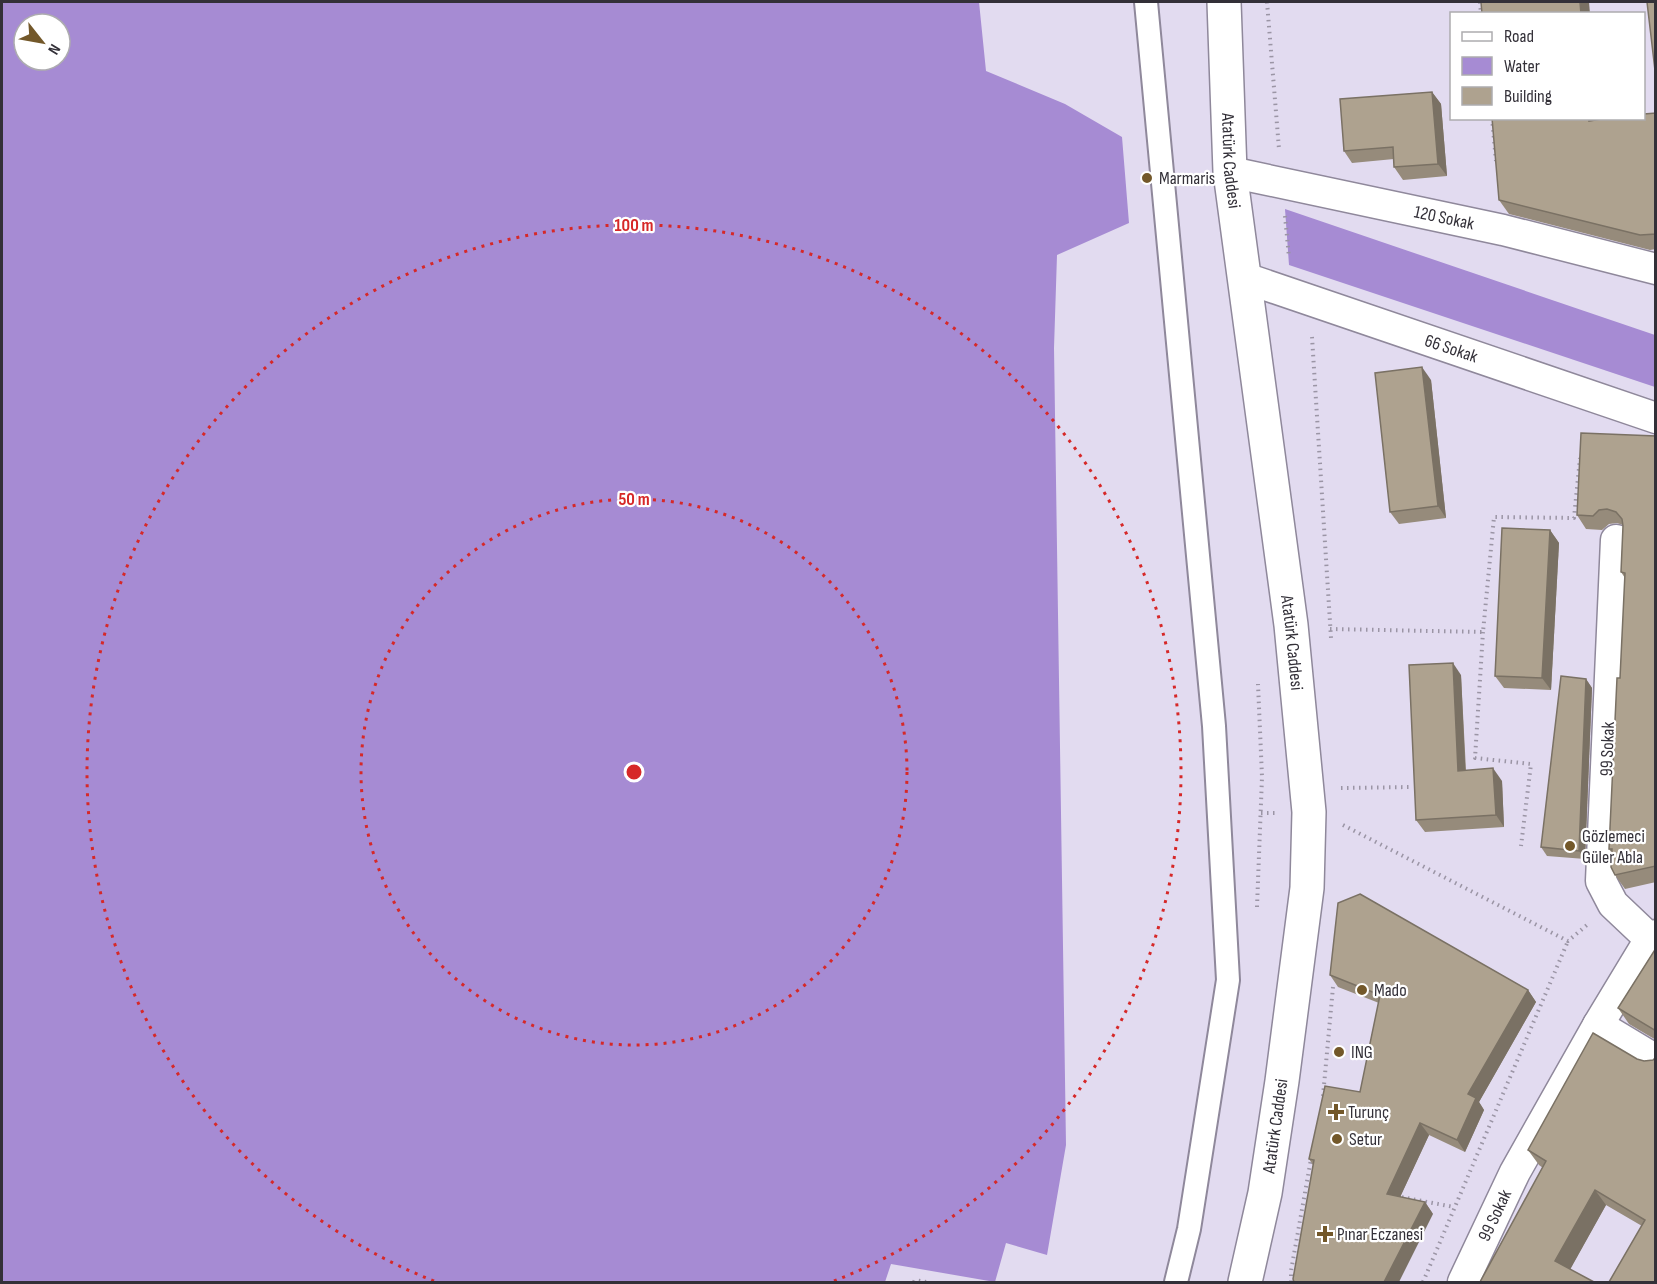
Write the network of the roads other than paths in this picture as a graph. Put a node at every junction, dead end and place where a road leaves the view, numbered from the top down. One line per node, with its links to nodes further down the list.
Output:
1 (1146, 2): 11 (street)
2 (1224, 2): 3 (main road, Atatürk Caddesi)
3 (1230, 172): 4 (street, 120 Sokak); 5 (main road, Atatürk Caddesi)
4 (1656, 269)
5 (1245, 278): 6 (street, 66 Sokak); 12 (main road, Atatürk Caddesi)
6 (1656, 418)
7 (1616, 540): 8 (street, 99 Sokak)
8 (1653, 937): 9 (street, 99 Sokak)
9 (1598, 1025): 10 (street); 13 (street, 99 Sokak)
10 (1656, 1059)
11 (1176, 1282)
12 (1245, 1282)
13 (1463, 1282)

